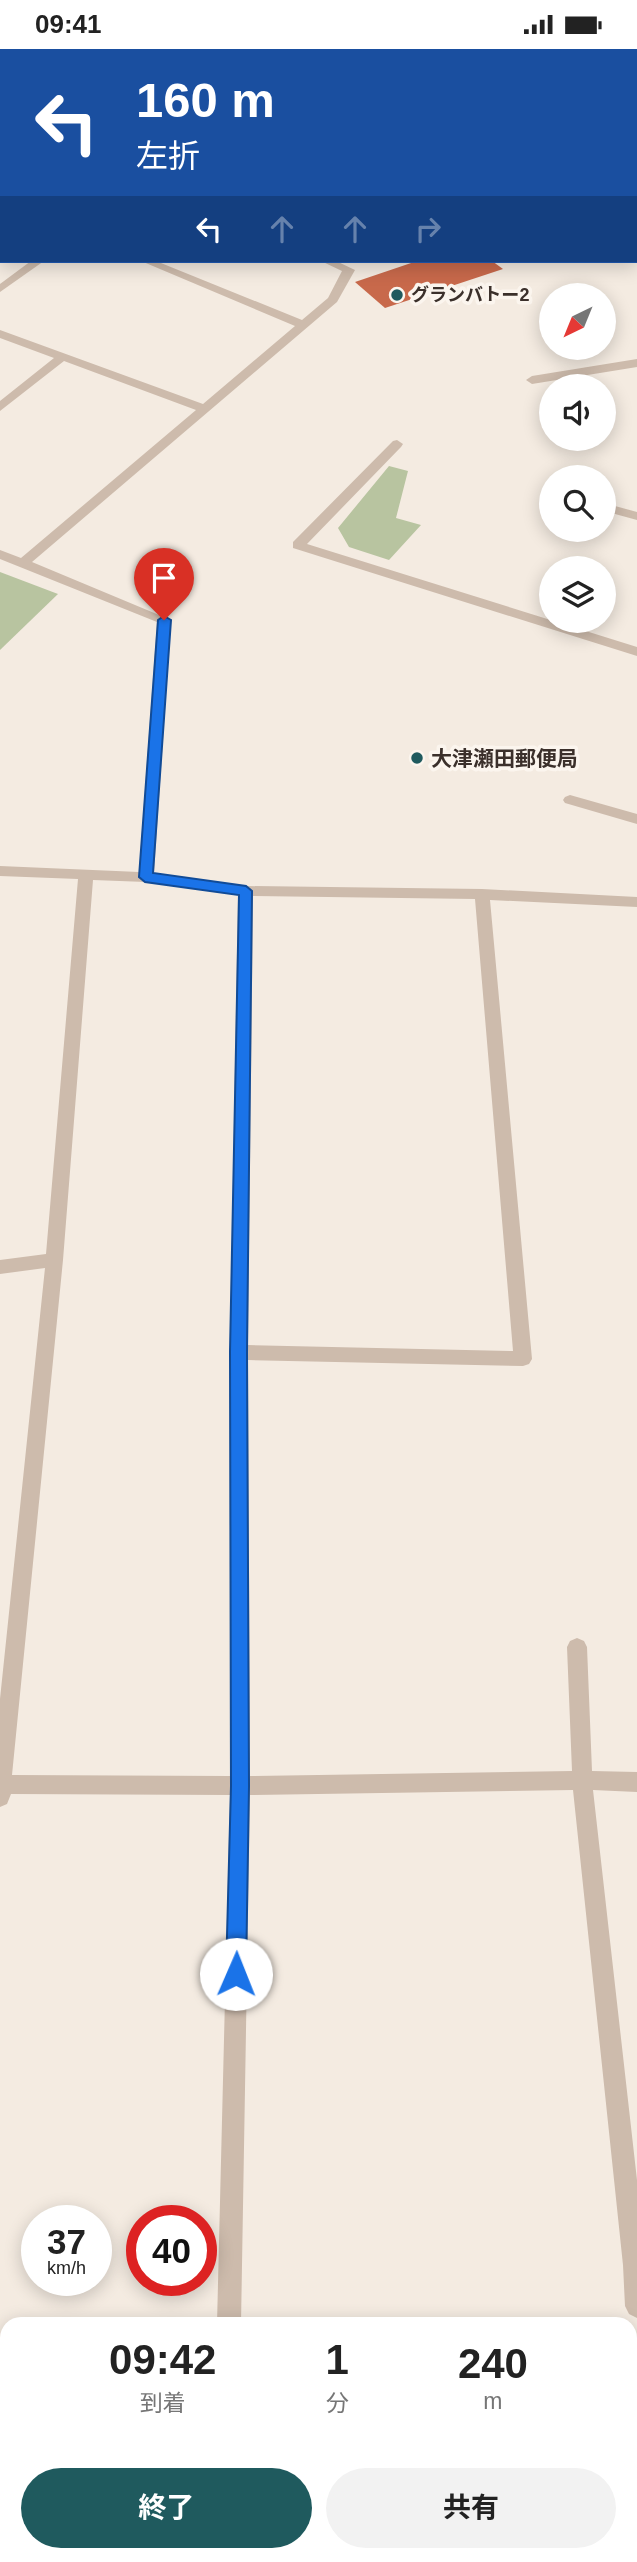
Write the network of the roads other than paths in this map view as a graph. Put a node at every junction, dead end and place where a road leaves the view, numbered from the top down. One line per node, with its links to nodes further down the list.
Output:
1 (35, 263): 4 (street)
2 (152, 263): 5 (street)
3 (332, 263): 5 (street)
4 (0, 289)
5 (303, 325): 11 (street)
6 (0, 334): 7 (street)
7 (61, 356): 10 (street); 11 (street)
8 (637, 363): 9 (street)
9 (532, 380)
10 (0, 407)
11 (205, 409): 16 (street)
12 (397, 444): 17 (street)
13 (616, 510): 14 (street)
14 (637, 516)
15 (0, 554): 16 (street)
16 (23, 563): 22 (street)
17 (637, 652)
18 (570, 800): 19 (street)
19 (637, 819)
20 (0, 871): 21 (street)
21 (86, 874): 22 (street); 26 (street)
22 (145, 877): 23 (street)
23 (246, 891): 24 (street); 28 (street)
24 (482, 894): 25 (street); 28 (street)
25 (637, 902)
26 (54, 1260): 27 (street); 33 (street)
27 (0, 1267)
28 (239, 1352): 32 (street)
29 (577, 1647): 30 (street)
30 (582, 1780): 31 (street); 32 (street); 34 (street)
31 (637, 1782)
32 (240, 1786): 33 (street); 35 (street)
33 (0, 1789)
34 (637, 2306)
35 (229, 2317)

